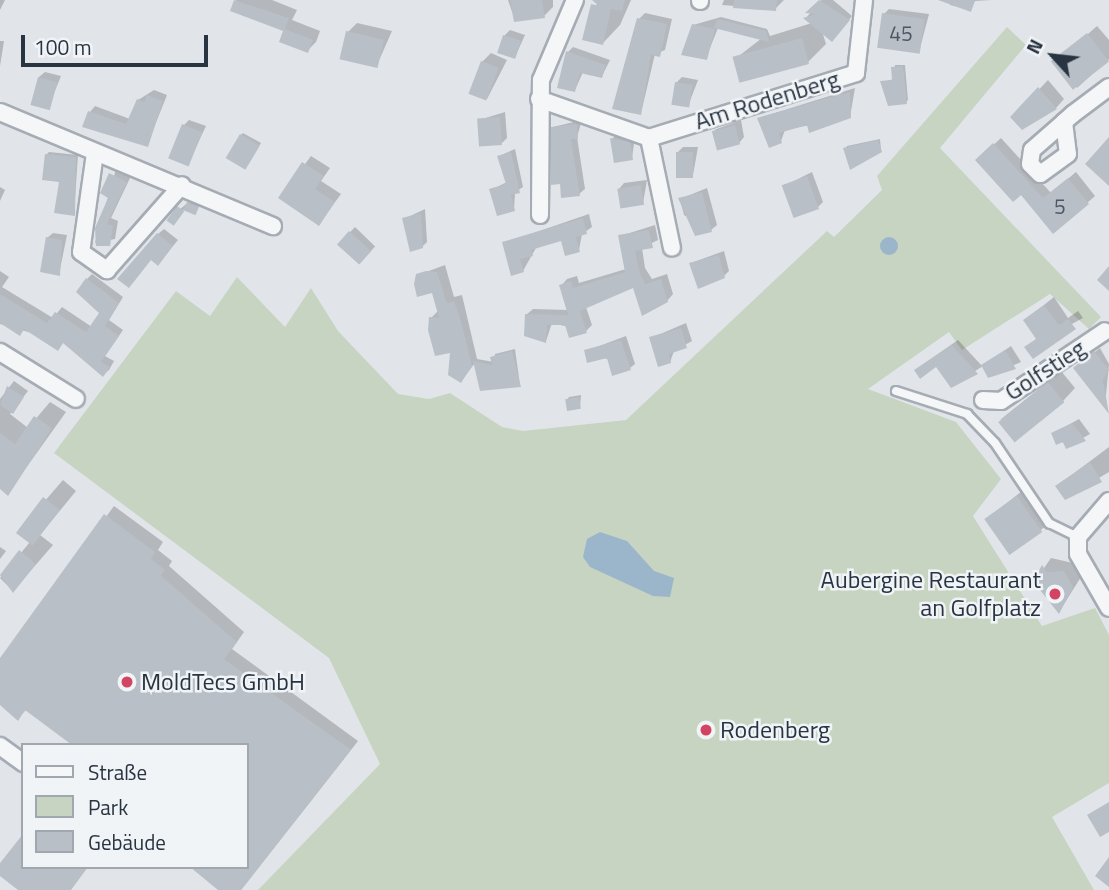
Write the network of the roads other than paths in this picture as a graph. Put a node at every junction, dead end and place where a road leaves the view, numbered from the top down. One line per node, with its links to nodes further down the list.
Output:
1 (575, 0): 4 (street)
2 (864, 0): 7 (street, Am Rodenberg)
3 (1109, 87): 6 (street)
4 (539, 99): 7 (street); 10 (street)
5 (0, 112): 8 (street)
6 (1064, 122)
7 (649, 138): 12 (street)
8 (95, 153): 9 (street); 9 (street)
9 (182, 185): 11 (street)
10 (540, 215)
11 (273, 226)
12 (671, 248)
13 (1108, 331): 17 (street, Golfstieg)
14 (0, 352): 16 (street)
15 (896, 391): 19 (lane)
16 (76, 398)
17 (983, 400)
18 (1109, 501): 19 (street)
19 (1078, 537): 20 (street)
20 (1109, 608)
21 (0, 746): 22 (street)
22 (21, 762)

